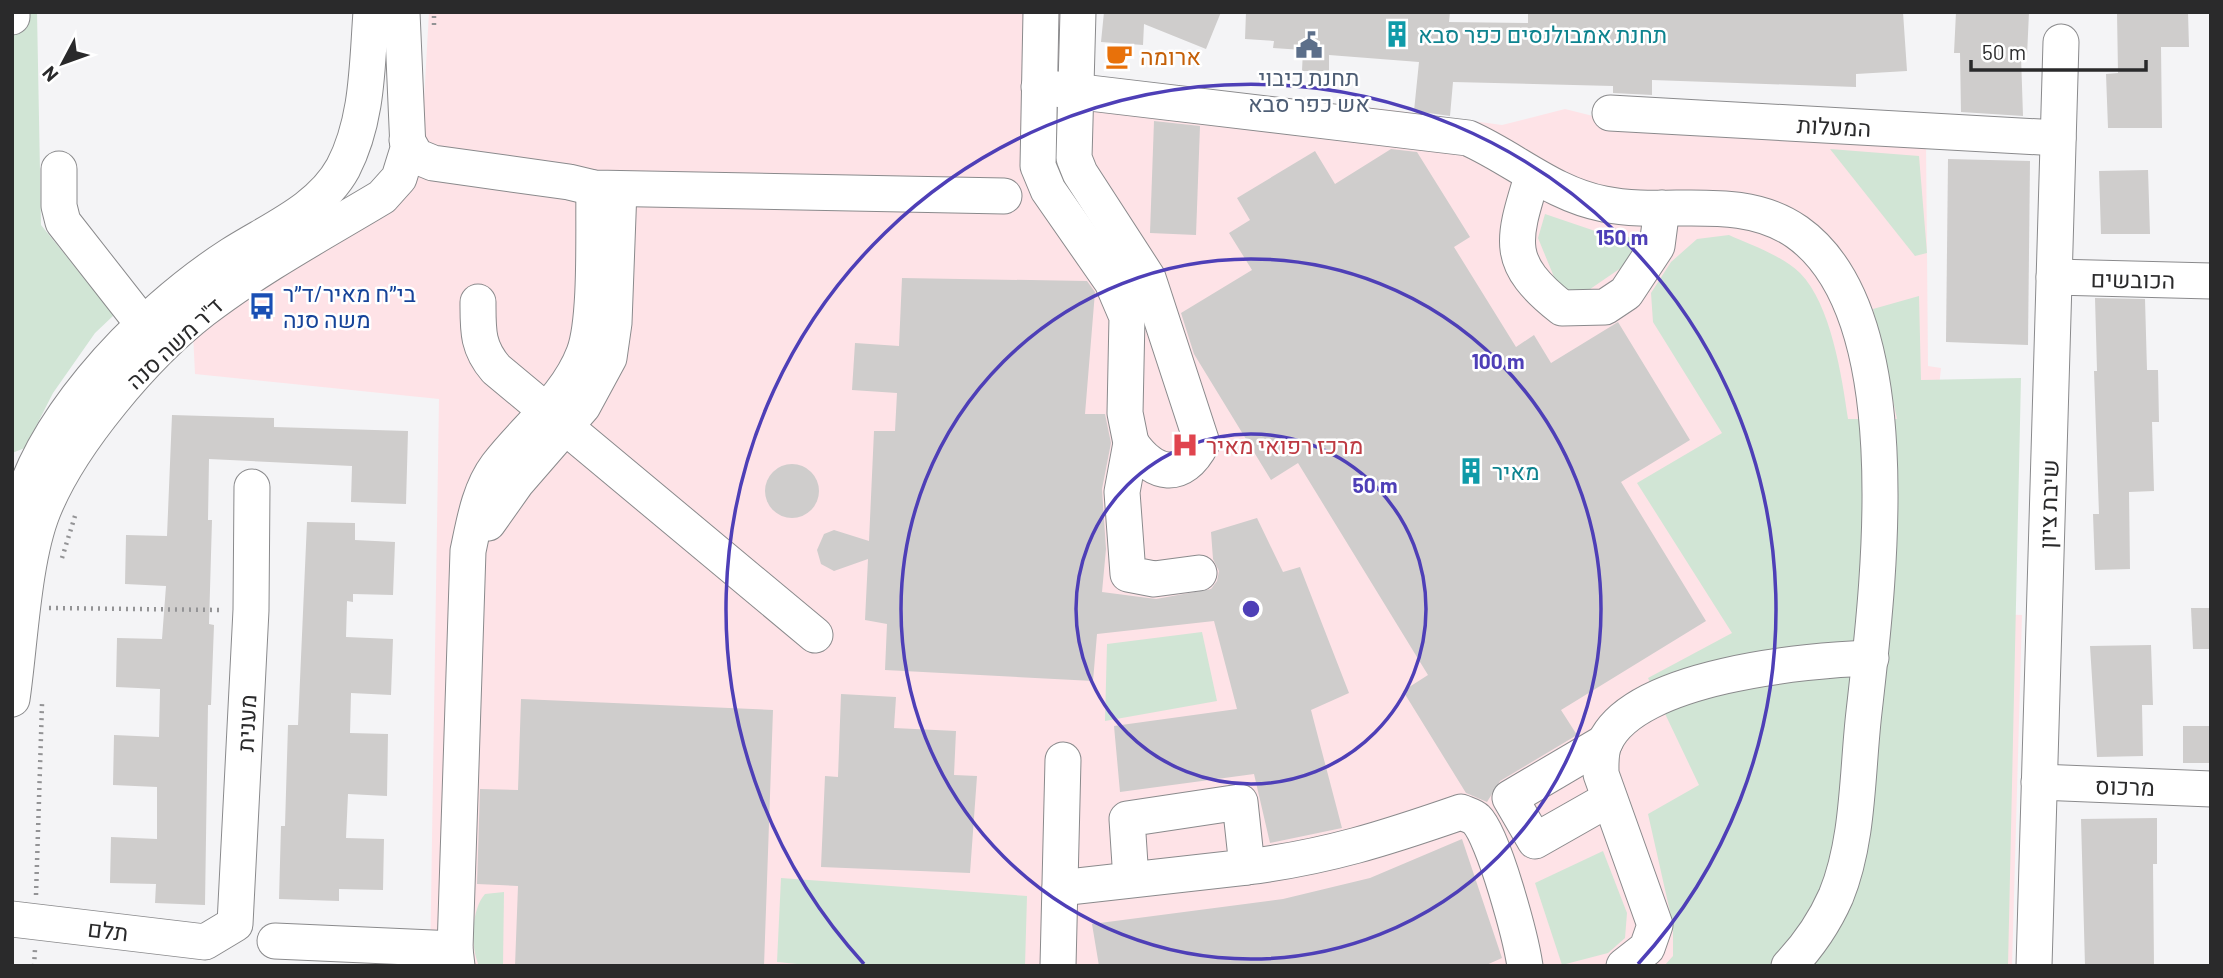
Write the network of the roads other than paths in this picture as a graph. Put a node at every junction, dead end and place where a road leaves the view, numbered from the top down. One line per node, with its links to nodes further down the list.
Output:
1 (12, 12): 6 (street)
2 (371, 12): 10 (street, ד"ר משה סנה)
3 (402, 12): 13 (street)
4 (1041, 12): 8 (street)
5 (1078, 12): 9 (street)
6 (12, 18)
7 (2061, 42): 12 (street, שיבת ציון)
8 (1039, 87): 9 (street); 25 (street)
9 (1075, 93): 15 (street); 25 (street)
10 (364, 107): 13 (street); 17 (street, ד"ר משה סנה)
11 (1609, 113): 12 (street, המעלות)
12 (2058, 138): 20 (street, שיבת ציון)
13 (403, 159): 16 (street); 17 (street); 23 (street, ד"ר משה סנה)
14 (60, 169): 23 (street)
15 (1532, 177): 19 (street); 19 (street)
16 (606, 188): 18 (street); 24 (street)
17 (329, 189): 23 (street, ד"ר משה סנה)
18 (1004, 196)
19 (1662, 208): 31 (street)
20 (2054, 277): 21 (street, הכובשים); 35 (street, שיבת ציון)
21 (2211, 281)
22 (478, 302): 24 (street)
23 (153, 337): 27 (street, ד"ר משה סנה); 32 (street, ד"ר משה סנה)
24 (556, 418): 30 (street); 44 (street)
25 (1131, 443): 29 (street)
26 (252, 487): 43 (street, מענית)
27 (20, 491): 28 (street, ד"ר משה סנה)
28 (12, 548)
29 (1199, 573)
30 (815, 635)
31 (1871, 658): 33 (street); 48 (street)
32 (27, 699)
33 (1605, 742): 37 (street); 37 (street)
34 (1063, 760): 40 (street)
35 (2039, 782): 36 (street, מרכוס); 49 (street, שיבת ציון)
36 (2211, 789)
37 (1609, 799): 47 (street)
38 (1247, 867): 39 (street); 39 (street); 46 (street)
39 (1131, 880): 40 (street)
40 (1060, 888): 45 (street)
41 (24, 920): 43 (street, תלם)
42 (275, 940): 44 (street)
43 (205, 942)
44 (456, 958)
45 (1058, 966)
46 (1525, 966)
47 (1624, 966)
48 (1789, 966)
49 (2034, 966)

